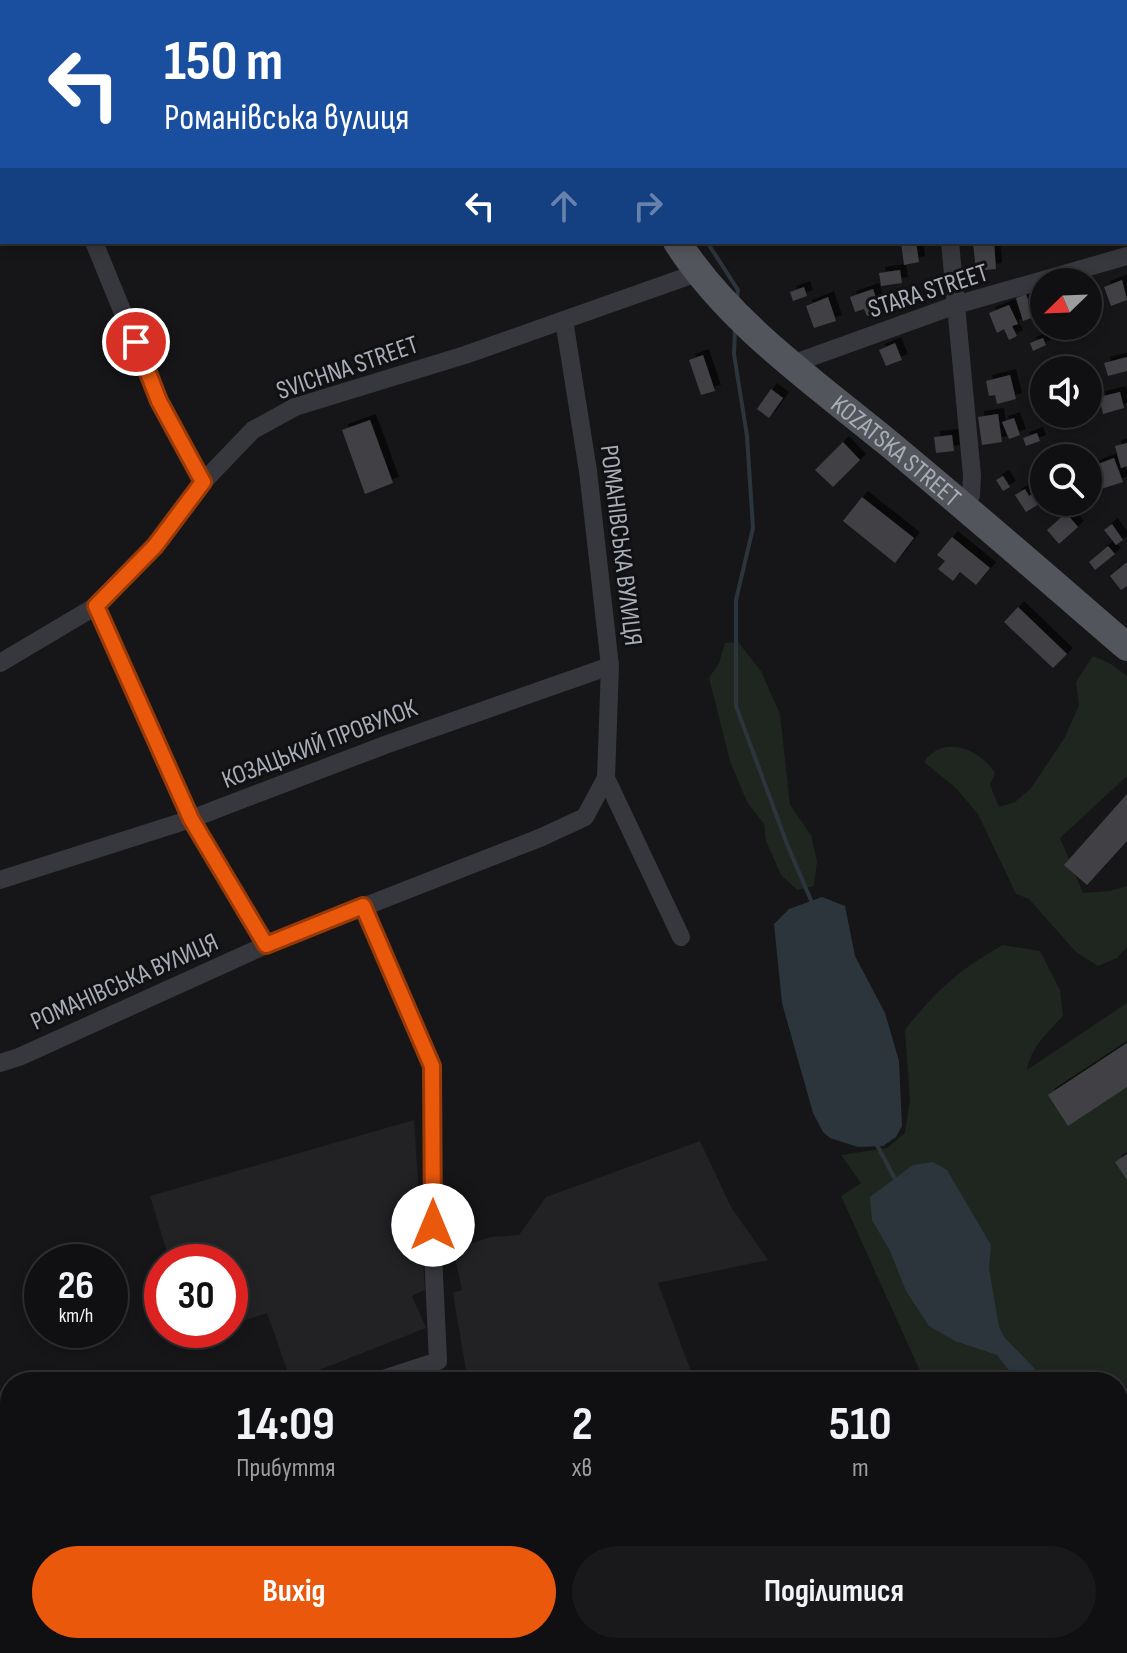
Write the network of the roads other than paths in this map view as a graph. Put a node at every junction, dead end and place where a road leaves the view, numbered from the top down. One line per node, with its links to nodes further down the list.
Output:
1 (95, 244): 9 (street)
2 (678, 244): 5 (main road, KOZATSKA STREET)
3 (950, 244): 6 (street)
4 (1127, 256): 6 (street, STARA STREET)
5 (697, 273): 7 (street, SVICHNA STREET); 8 (main road, KOZATSKA STREET)
6 (956, 305): 8 (street, STARA STREET); 10 (street)
7 (564, 320): 9 (street, SVICHNA STREET); 14 (street, РОМАНІВСЬКА ВУЛИЦЯ)
8 (792, 364): 10 (main road, KOZATSKA STREET)
9 (203, 482): 11 (street, SVICHNA STREET)
10 (964, 506): 12 (main road, KOZATSKA STREET)
11 (96, 606): 13 (street, SVICHNA STREET); 16 (street)
12 (1127, 647)
13 (3, 656)
14 (610, 666): 15 (street, РОМАНІВСЬКА ВУЛИЦЯ); 16 (street, КОЗАЦЬКИЙ ПРОВУЛОК)
15 (606, 778): 18 (street, РОМАНІВСЬКА ВУЛИЦЯ); 19 (street, РОМАНІВСЬКА ВУЛИЦЯ)
16 (191, 819): 17 (street, КОЗАЦЬКИЙ ПРОВУЛОК); 20 (street)
17 (0, 880)
18 (363, 906): 20 (street, РОМАНІВСЬКА ВУЛИЦЯ); 22 (street)
19 (681, 937)
20 (266, 945): 21 (street, РОМАНІВСЬКА ВУЛИЦЯ)
21 (0, 1063)
22 (404, 1372)

